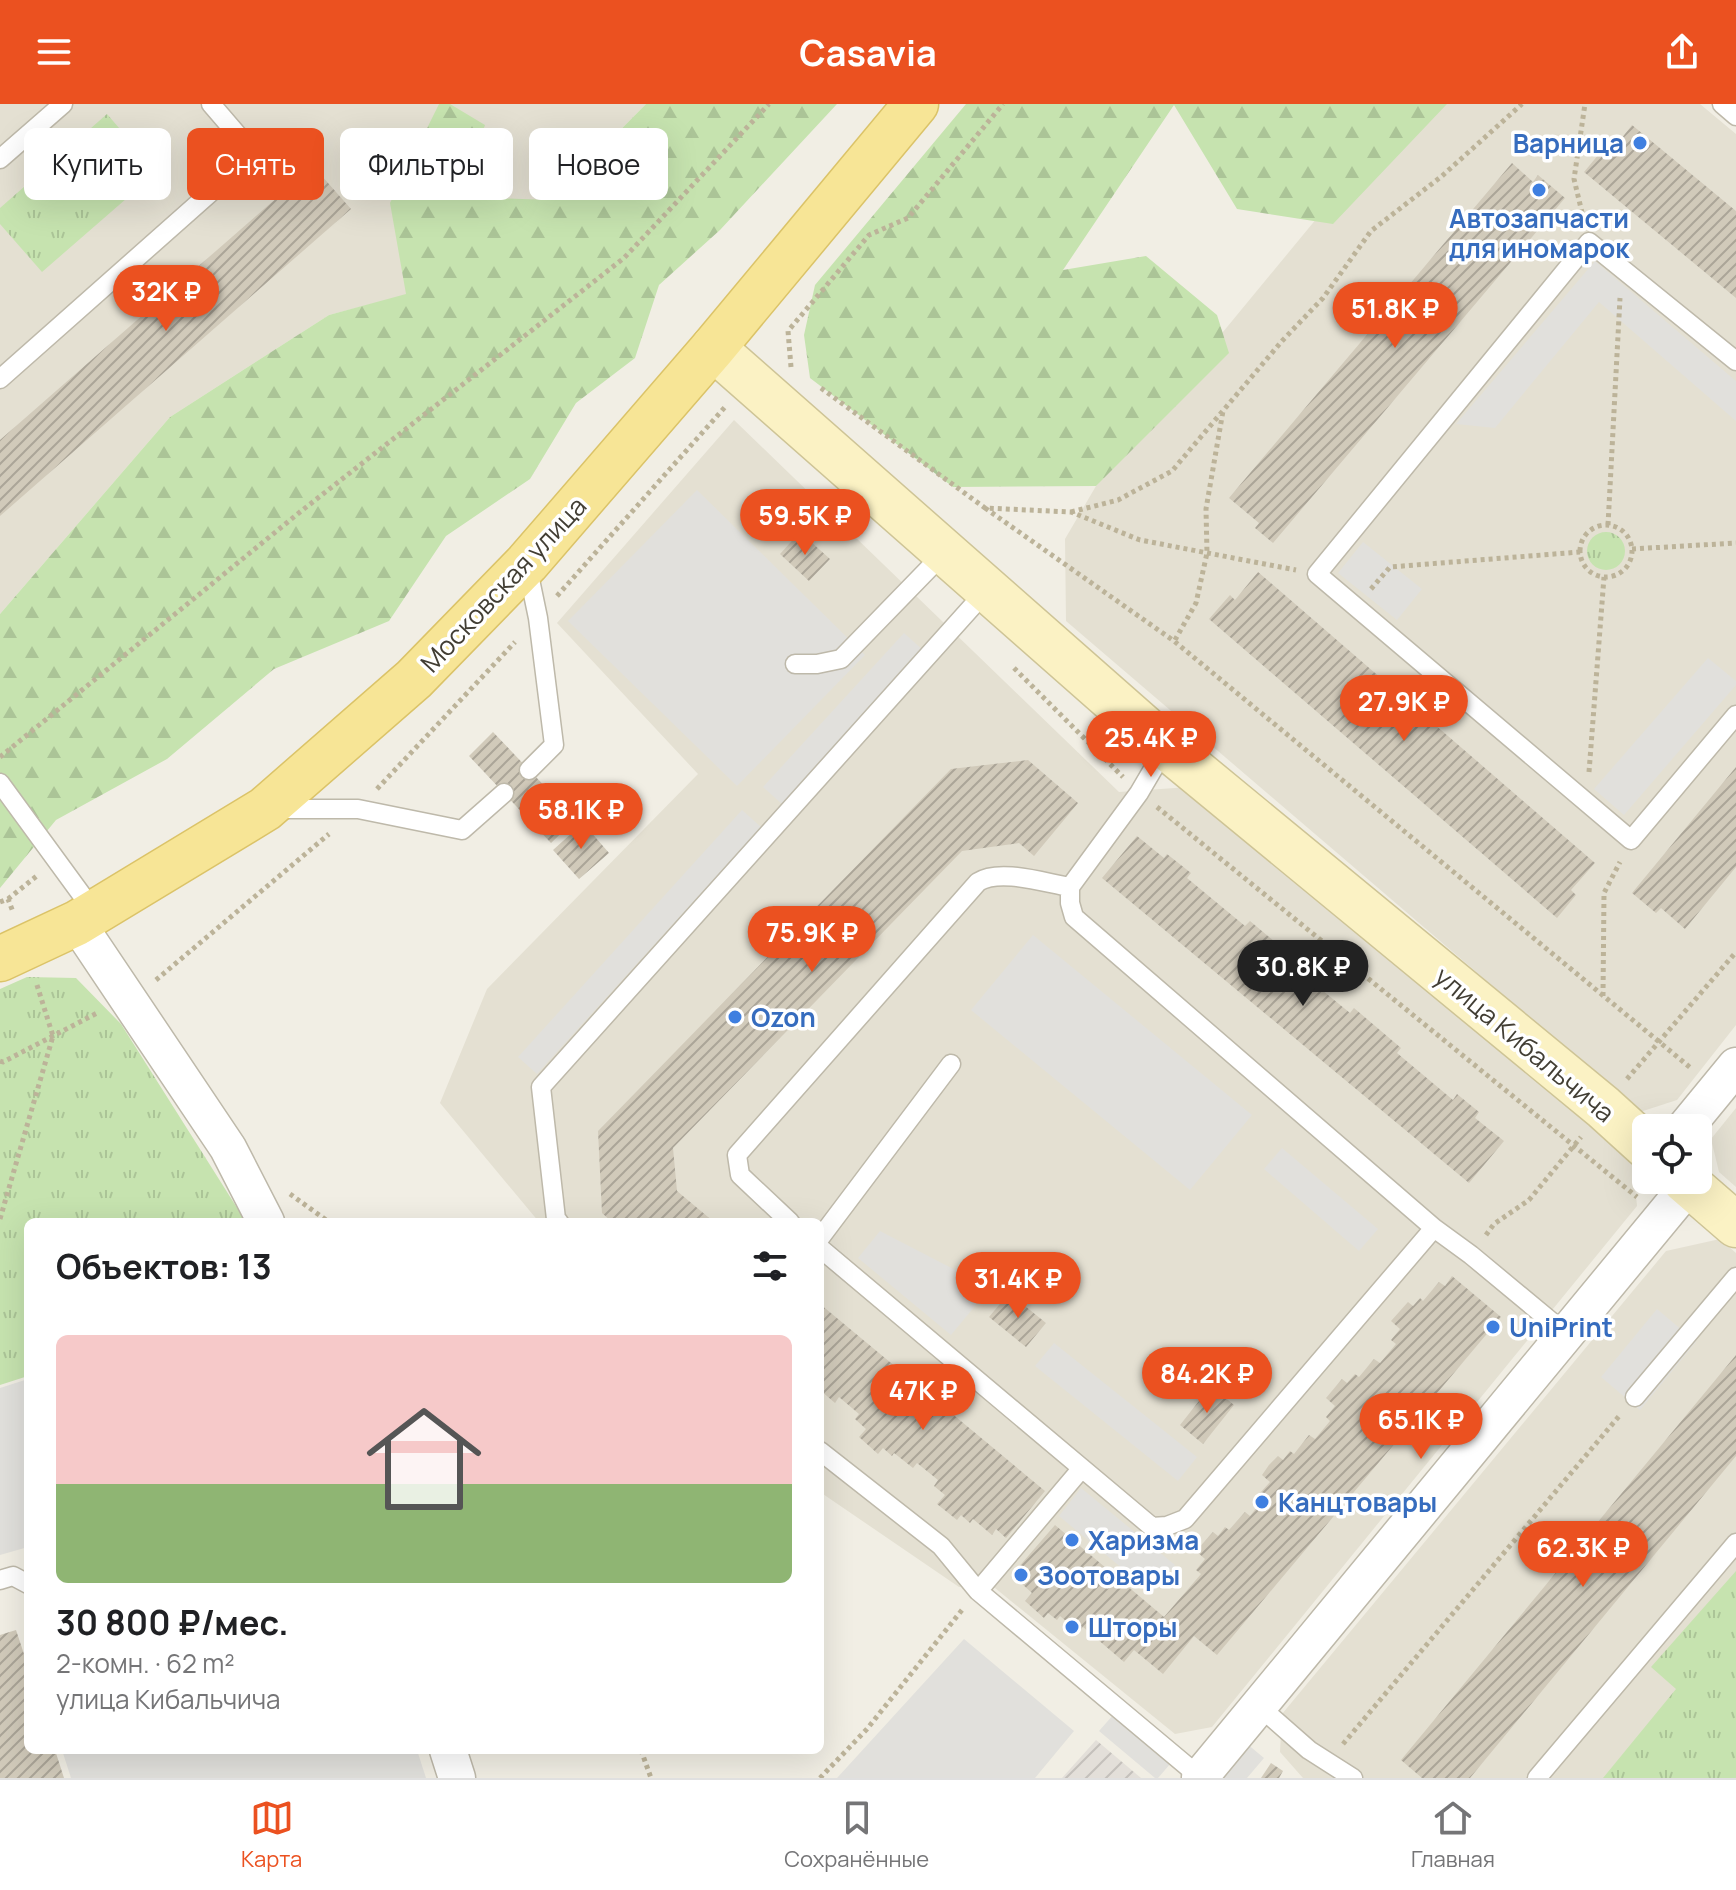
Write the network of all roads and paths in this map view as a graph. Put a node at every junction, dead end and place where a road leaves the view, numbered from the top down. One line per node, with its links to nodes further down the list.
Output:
1 (63, 104): 9 (lane)
2 (211, 104): 16 (lane)
3 (769, 104): 36 (path)
4 (916, 104): 12 (main road, Московская улица)
5 (1522, 104): 18 (path)
6 (1585, 104): 10 (path)
7 (1722, 104): 8 (lane)
8 (1736, 116)
9 (0, 159)
10 (1589, 242): 11 (lane); 28 (lane)
11 (1622, 268): 13 (lane); 21 (path)
12 (713, 348): 24 (street, улица Кибальчича); 27 (main road, Московская улица)
13 (1736, 361)
14 (791, 366): 15 (path)
15 (803, 375)
16 (0, 379)
17 (815, 384): 19 (path)
18 (1224, 410): 20 (path); 26 (path)
19 (985, 508): 20 (path); 32 (path)
20 (1071, 512): 26 (path)
21 (1608, 525): 23 (path); 25 (path)
22 (1736, 543): 23 (path)
23 (1632, 549): 29 (path)
24 (945, 552): 30 (street, улица Кибальчича); 33 (lane)
25 (1580, 552): 29 (path); 31 (path)
26 (1207, 553): 28 (path); 32 (path)
27 (527, 563): 37 (lane); 41 (main road, Московская улица)
28 (1317, 574): 31 (lane)
29 (1604, 577): 40 (path)
30 (988, 590): 35 (street, улица Кибальчича); 60 (lane)
31 (1355, 606): 40 (lane)
32 (1174, 641): 49 (path)
33 (795, 664)
34 (1736, 715): 42 (lane)
35 (1166, 747): 44 (lane); 54 (street, улица Кибальчича)
36 (0, 758)
37 (529, 770)
38 (0, 783): 46 (lane)
39 (504, 793): 41 (lane)
40 (1587, 801): 42 (lane)
41 (265, 809): 46 (main road, Московская улица)
42 (1631, 840): 49 (path)
43 (31, 865): 45 (path)
44 (1070, 887): 61 (lane); 64 (lane)
45 (8, 899)
46 (86, 918): 48 (main road, Московская улица); 59 (street)
47 (1736, 952): 51 (path)
48 (0, 959)
49 (1603, 996): 51 (path)
50 (53, 1036): 62 (path)
51 (1660, 1043): 53 (path); 54 (path)
52 (951, 1064): 65 (lane)
53 (1726, 1078): 55 (street)
54 (1603, 1107): 56 (street, улица Кибальчича); 67 (path)
55 (1696, 1114)
56 (1632, 1133)
57 (1677, 1194): 69 (street)
58 (1701, 1194): 63 (street)
59 (264, 1218)
60 (556, 1218)
61 (786, 1218)
62 (0, 1219)
63 (1736, 1225)
64 (1434, 1228): 67 (lane); 72 (lane)
65 (824, 1233)
66 (824, 1251): 72 (lane)
67 (1471, 1255): 69 (lane)
68 (1736, 1277): 70 (lane)
69 (1565, 1333): 77 (street)
70 (1635, 1397): 80 (path)
71 (824, 1454): 76 (lane)
72 (1082, 1468): 76 (lane)
73 (1736, 1543): 85 (lane)
74 (0, 1580): 75 (lane)
75 (24, 1582)
76 (978, 1591): 81 (lane); 84 (path)
77 (1259, 1706): 80 (lane); 81 (street)
78 (449, 1754): 82 (street)
79 (642, 1754): 83 (path)
80 (1347, 1773)
81 (1200, 1777)
82 (457, 1778)
83 (651, 1778)
84 (820, 1778)
85 (1537, 1778)

